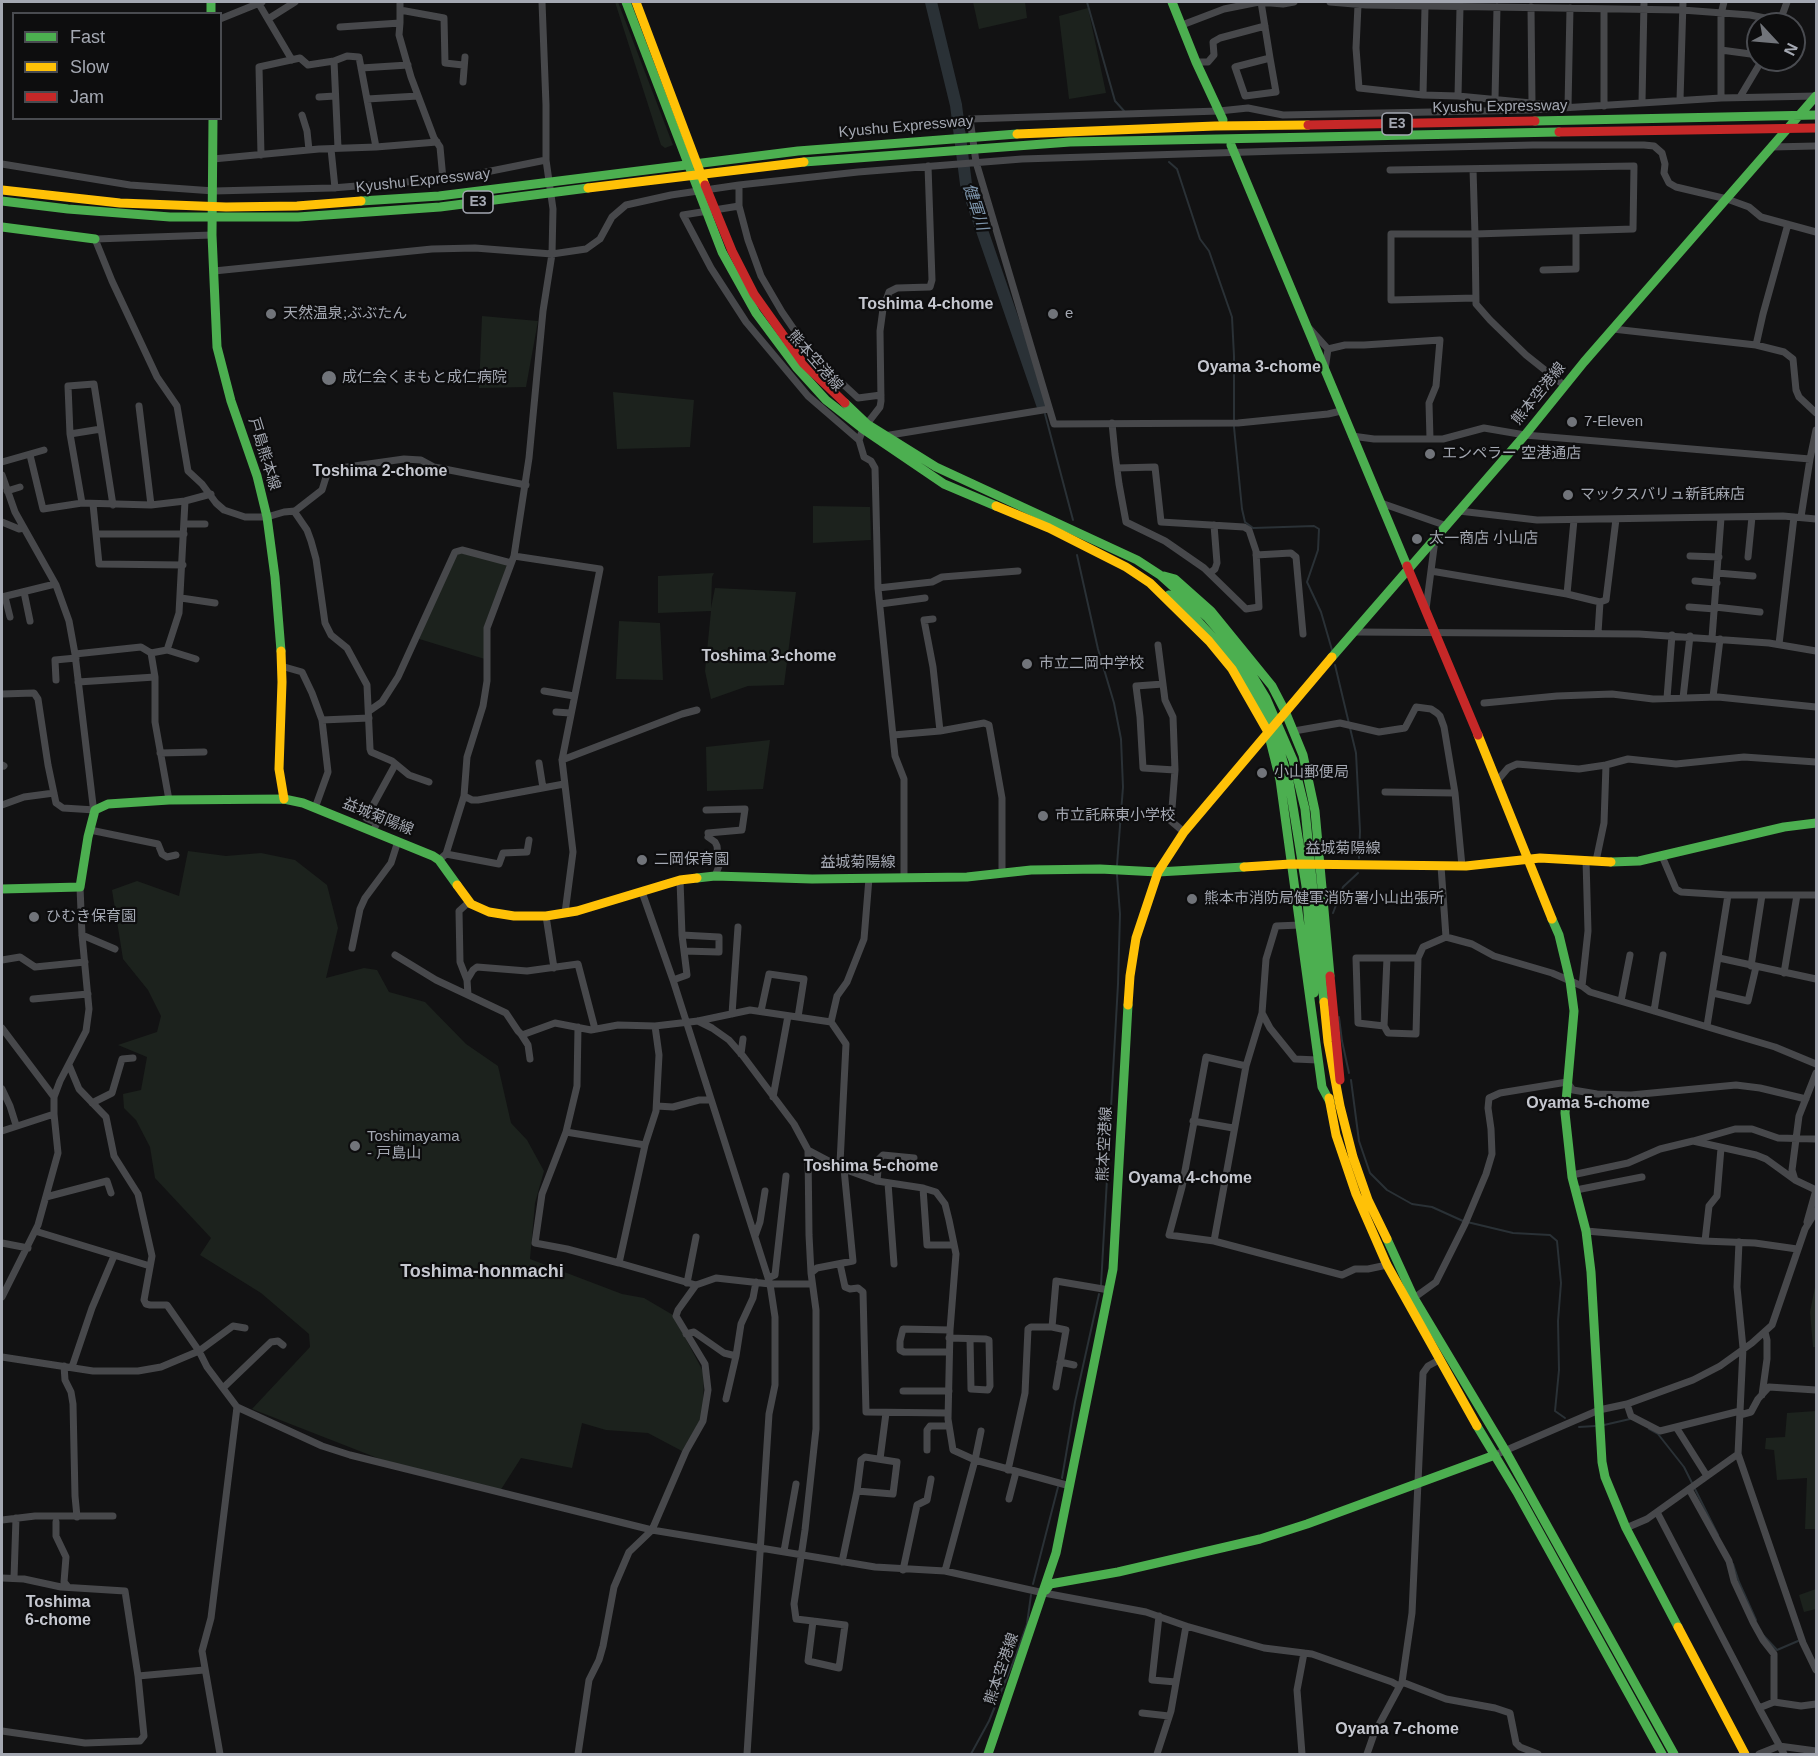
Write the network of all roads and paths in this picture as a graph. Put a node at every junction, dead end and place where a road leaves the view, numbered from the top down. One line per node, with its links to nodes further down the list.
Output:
1 (295, 2): 31 (street)
2 (400, 2): 25 (street)
3 (542, 2): 77 (street)
4 (626, 2): 65 (main road, 熊本空港線)
5 (636, 2): 65 (main road, 熊本空港線)
6 (1172, 2): 33 (main road)
7 (1261, 2): 8 (street); 33 (street); 34 (street)
8 (1294, 2)
9 (1330, 2): 17 (street)
10 (1644, 2): 27 (street)
11 (1683, 2): 26 (street)
12 (1724, 2): 28 (street)
13 (261, 3): 30 (street); 31 (street)
14 (1366, 3): 17 (street); 19 (street)
15 (1445, 4): 19 (street); 20 (street)
16 (1479, 4): 20 (street); 21 (street)
17 (1358, 5): 46 (street)
18 (1583, 5): 23 (street); 24 (street)
19 (1425, 7): 46 (street)
20 (1460, 7): 49 (street)
21 (1497, 7): 22 (street); 55 (street)
22 (1531, 7): 23 (street); 58 (street)
23 (1570, 8): 60 (street)
24 (1604, 9): 27 (street); 59 (street)
25 (400, 10): 32 (street); 45 (street)
26 (1682, 10): 27 (street); 28 (street); 56 (street)
27 (1642, 11): 57 (street)
28 (1721, 14): 29 (street); 36 (street)
29 (1746, 15)
30 (222, 18)
31 (268, 19): 39 (street)
32 (400, 23): 35 (street); 42 (street)
33 (1182, 25): 41 (main road)
34 (1265, 26): 38 (street); 41 (street)
35 (340, 27)
36 (1721, 50): 37 (street); 52 (street)
37 (1746, 53)
38 (1270, 58): 38 (street)
39 (292, 60): 40 (street); 74 (street)
40 (334, 61): 43 (street); 47 (street)
41 (1196, 62): 62 (main road)
42 (408, 65): 43 (street); 48 (street)
43 (361, 68): 54 (street)
44 (1755, 72): 51 (street)
45 (464, 82)
46 (1423, 95): 49 (street)
47 (335, 96): 50 (street); 71 (street)
48 (418, 96): 54 (street); 67 (street)
49 (1458, 96): 55 (street)
50 (319, 97)
51 (1740, 97): 52 (street); 53 (street)
52 (1720, 98): 56 (street)
53 (1815, 98): 70 (main road, 熊本空港線)
54 (367, 99): 69 (street)
55 (1495, 99): 58 (street)
56 (1680, 100): 57 (street)
57 (1642, 102): 59 (street)
58 (1532, 103): 60 (street)
59 (1604, 106): 60 (street)
60 (1568, 107): 62 (street)
61 (302, 115): 73 (street)
62 (1221, 115): 76 (street)
63 (1816, 115): 85 (main road, Kyushu Expressway / E3)
64 (213, 120): 75 (main road, 戸島熊本線)
65 (677, 123): 113 (main road, 熊本空港線)
66 (1816, 128): 88 (main road, Kyushu Expressway / E3)
67 (437, 142): 69 (street); 82 (street)
68 (1816, 146): 70 (street)
69 (376, 147): 71 (street)
70 (1771, 147): 87 (main road, 熊本空港線)
71 (334, 148): 73 (street); 84 (street)
72 (1232, 149): 76 (street); 87 (street); 101 (main road)
73 (309, 150): 74 (street)
74 (261, 154): 75 (street)
75 (213, 159): 86 (main road, 戸島熊本線)
76 (976, 162): 79 (street); 109 (street)
77 (546, 163): 82 (street); 97 (street)
78 (2, 164): 86 (street)
79 (928, 166): 83 (street); 107 (street)
80 (1473, 169): 81 (street); 92 (street); 94 (street)
81 (1390, 170)
82 (443, 179): 84 (street)
83 (739, 185): 89 (street); 97 (street)
84 (335, 188): 86 (street)
85 (2, 190)
86 (214, 191): 95 (main road, 戸島熊本線)
87 (1727, 199): 90 (street); 102 (main road, 熊本空港線)
88 (2, 201)
89 (739, 206): 107 (street); 121 (street)
90 (1788, 224): 93 (street); 103 (street)
91 (2, 227): 96 (main road)
92 (1576, 231): 94 (street); 98 (street)
93 (1816, 232)
94 (1476, 234): 100 (street); 100 (street)
95 (213, 235): 96 (street); 99 (main road, 戸島熊本線)
96 (95, 239): 131 (street)
97 (552, 254): 99 (street); 128 (street)
98 (1543, 270)
99 (214, 271): 140 (main road, 戸島熊本線)
100 (1476, 298): 106 (street)
101 (1306, 326): 104 (street); 105 (main road)
102 (1614, 329): 103 (street); 106 (main road, 熊本空港線)
103 (1756, 345): 111 (street)
104 (1328, 350): 105 (street); 120 (street)
105 (1325, 371): 110 (main road)
106 (1565, 386): 117 (main road, 熊本空港線)
107 (881, 395): 113 (street)
108 (139, 406): 137 (street)
109 (1049, 409): 112 (street); 119 (street)
110 (1341, 411): 112 (street); 118 (main road)
111 (1816, 413)
112 (1112, 423): 126 (street)
113 (865, 427): 119 (main road, 熊本空港線); 121 (street)
114 (101, 429): 116 (street); 116 (street); 136 (street)
115 (1816, 430): 124 (street)
116 (70, 434): 133 (street)
117 (1526, 435): 120 (street); 124 (street); 138 (main road, 熊本空港線)
118 (1352, 436): 120 (street); 134 (main road)
119 (880, 437): 167 (main road, 熊本空港線); 172 (main road, 熊本空港線)
120 (1430, 439)
121 (859, 440): 173 (street)
122 (44, 450): 123 (street)
123 (30, 455): 125 (street); 133 (street)
124 (1810, 459): 142 (street)
125 (2, 462)
126 (1117, 468): 150 (street); 165 (street)
127 (2, 475): 130 (street)
128 (526, 485): 139 (street); 160 (street)
129 (20, 487): 130 (street)
130 (7, 491): 152 (street)
131 (211, 494): 132 (street); 140 (street)
132 (184, 501): 137 (street); 148 (street)
133 (82, 503): 135 (street)
134 (1381, 503): 151 (street); 162 (main road)
135 (93, 504): 136 (street); 153 (street)
136 (113, 505): 137 (street)
137 (151, 505)
138 (1459, 511): 146 (street); 151 (main road, 熊本空港線)
139 (294, 512): 140 (street); 221 (street)
140 (267, 517): 204 (main road, 戸島熊本線)
141 (1752, 517): 142 (street); 143 (street); 159 (street)
142 (1797, 517): 145 (street); 197 (street)
143 (1721, 518): 144 (street); 158 (street)
144 (1616, 519): 146 (street); 180 (street)
145 (1816, 519)
146 (1574, 520): 176 (street)
147 (2, 522): 152 (street)
148 (184, 524): 149 (street); 154 (street)
149 (205, 524)
150 (1214, 525): 156 (street); 165 (street)
151 (1447, 526): 155 (main road, 熊本空港線)
152 (24, 528): 171 (street)
153 (96, 534): 154 (street); 161 (street)
154 (184, 534): 161 (street)
155 (1435, 539): 162 (main road, 熊本空港線); 164 (street)
156 (1256, 555): 165 (street); 193 (street)
157 (1690, 556): 158 (street)
158 (1719, 557): 166 (street)
159 (1748, 557)
160 (512, 560): 211 (street); 221 (street); 242 (street)
161 (183, 565): 178 (street)
162 (1409, 569): 185 (main road); 190 (main road, 熊本空港線)
163 (1018, 571): 173 (street)
164 (1431, 571): 176 (street); 185 (street)
165 (1210, 573)
166 (1718, 573): 168 (street); 170 (street)
167 (1159, 574): 175 (main road, 熊本空港線); 219 (main road, 熊本空港線)
168 (1752, 576)
169 (1695, 581): 170 (street)
170 (1717, 583): 184 (street)
171 (56, 584): 174 (street); 202 (street)
172 (1151, 584): 175 (main road, 熊本空港線); 224 (main road, 熊本空港線)
173 (878, 588): 182 (street)
174 (24, 592): 177 (street); 189 (street)
175 (1173, 592): 334 (main road, 熊本空港線)
176 (1567, 594): 180 (street)
177 (3, 597): 187 (street)
178 (181, 598): 181 (street); 199 (street)
179 (925, 598): 182 (street)
180 (1600, 602): 192 (street)
181 (215, 603)
182 (880, 604): 226 (street)
183 (1689, 607): 184 (street)
184 (1715, 608): 186 (street); 196 (street)
185 (1426, 612): 191 (main road)
186 (1760, 612)
187 (10, 617)
188 (933, 619): 223 (street)
189 (30, 621)
190 (1354, 632): 191 (street); 219 (main road, 熊本空港線)
191 (1434, 632): 192 (street); 235 (main road)
192 (1598, 633): 194 (street)
193 (1303, 634)
194 (1672, 636): 195 (street); 213 (street)
195 (1690, 636): 196 (street); 214 (street)
196 (1716, 639): 197 (street); 212 (street)
197 (1779, 644): 200 (street)
198 (1158, 645): 208 (street)
199 (167, 650): 201 (street); 203 (street)
200 (1816, 651)
201 (151, 653): 202 (street); 205 (street)
202 (75, 656): 206 (street); 207 (street)
203 (196, 659)
204 (281, 666): 222 (street); 243 (main road, 戸島熊本線)
205 (155, 677): 207 (street); 228 (street)
206 (56, 680)
207 (78, 682): 247 (street)
208 (1163, 684): 234 (street); 234 (street)
209 (544, 692): 211 (street)
210 (2, 694): 240 (street)
211 (574, 696): 220 (street)
212 (1713, 697): 214 (street); 216 (street)
213 (1667, 698): 214 (street); 215 (street)
214 (1683, 698)
215 (1484, 703)
216 (1816, 707)
217 (697, 710): 229 (street)
218 (556, 711): 220 (street)
219 (1286, 711): 224 (main road, 熊本空港線); 225 (main road, 熊本空港線)
220 (570, 713): 229 (street)
221 (369, 715): 222 (street); 232 (street)
222 (322, 720): 246 (street)
223 (940, 731): 226 (street); 265 (street)
224 (1268, 731): 252 (main road, 熊本空港線); 260 (main road, 熊本空港線)
225 (1294, 731): 241 (street); 261 (main road, 熊本空港線)
226 (893, 735): 268 (street)
227 (204, 752): 228 (street)
228 (160, 753): 244 (street)
229 (562, 760): 237 (street)
230 (1816, 762): 233 (street)
231 (539, 763): 238 (street)
232 (395, 765): 236 (street); 251 (street)
233 (1605, 765): 235 (street); 259 (street)
234 (1175, 770): 252 (street)
235 (1497, 781): 258 (main road)
236 (429, 783)
237 (564, 784): 238 (street); 278 (street)
238 (543, 788): 242 (street)
239 (1385, 792): 241 (street)
240 (54, 793): 245 (street); 247 (street)
241 (1455, 793): 263 (street)
242 (464, 796): 257 (street)
243 (285, 799): 244 (main road, 益城菊陽線); 246 (main road, 益城菊陽線)
244 (169, 800): 247 (main road, 益城菊陽線)
245 (2, 805)
246 (315, 808): 251 (main road, 益城菊陽線)
247 (95, 810): 250 (main road)
248 (706, 810): 266 (street)
249 (1816, 822): 256 (main road, 益城菊陽線)
250 (90, 830): 255 (street); 270 (main road)
251 (373, 831): 254 (main road, 益城菊陽線)
252 (1184, 832): 264 (main road, 熊本空港線)
253 (529, 840): 257 (street)
254 (398, 841): 257 (main road, 益城菊陽線); 286 (street)
255 (176, 855)
256 (1662, 856): 259 (main road, 益城菊陽線); 273 (street)
257 (443, 857): 277 (main road, 益城菊陽線)
258 (1528, 859): 259 (main road, 益城菊陽線); 263 (main road, 益城菊陽線); 302 (main road)
259 (1591, 861): 303 (street)
260 (1291, 864): 261 (main road, 益城菊陽線); 264 (main road, 益城菊陽線); 280 (main road, 熊本空港線)
261 (1321, 864): 262 (main road, 益城菊陽線); 337 (main road, 熊本空港線)
262 (1441, 866): 263 (main road, 益城菊陽線); 284 (street)
263 (1462, 866)
264 (1158, 872): 265 (main road, 益城菊陽線); 396 (main road, 熊本空港線)
265 (1002, 873): 268 (main road, 益城菊陽線)
266 (715, 876): 267 (main road, 益城菊陽線); 269 (main road, 益城菊陽線)
267 (868, 878): 268 (main road, 益城菊陽線); 317 (street)
268 (904, 878)
269 (680, 880): 272 (main road, 益城菊陽線); 283 (street)
270 (80, 887): 271 (main road); 282 (street)
271 (2, 889)
272 (642, 892): 278 (main road, 益城菊陽線); 301 (street)
273 (1728, 895): 274 (street); 293 (street)
274 (1762, 895): 276 (street); 296 (street)
275 (1816, 895): 276 (street)
276 (1797, 896): 298 (street)
277 (469, 902): 279 (main road, 益城菊陽線); 300 (street)
278 (566, 913): 279 (main road, 益城菊陽線)
279 (546, 916): 297 (street)
280 (1300, 925): 311 (street); 329 (main road, 熊本空港線)
281 (738, 927): 312 (street)
282 (82, 935): 285 (street); 295 (street)
283 (682, 935): 287 (street); 287 (street)
284 (1446, 937): 292 (street); 302 (street)
285 (115, 948)
286 (352, 948)
287 (684, 951): 301 (street)
288 (395, 955): 306 (street)
289 (1630, 955): 308 (street)
290 (1663, 955): 310 (street)
291 (1387, 958): 292 (street); 319 (street); 319 (street)
292 (1418, 958): 319 (street)
293 (1719, 958): 296 (street); 304 (street)
294 (2, 960): 295 (street)
295 (85, 962): 305 (street)
296 (1754, 966): 298 (street); 304 (street)
297 (554, 968): 300 (street); 323 (street)
298 (1784, 973): 299 (street)
299 (1816, 979)
300 (467, 980): 306 (street)
301 (673, 980): 316 (street)
302 (1570, 981): 303 (street); 335 (main road)
303 (1582, 986): 308 (street)
304 (1713, 993): 320 (street)
305 (88, 994): 307 (street); 331 (street)
306 (468, 995): 324 (street)
307 (33, 999)
308 (1621, 1001): 310 (street)
309 (761, 1011): 312 (street); 313 (street); 314 (street)
310 (1654, 1011): 320 (street)
311 (1262, 1013): 329 (street); 332 (street)
312 (732, 1014): 315 (street)
313 (788, 1016): 314 (street); 339 (street)
314 (798, 1017): 317 (street)
315 (698, 1021): 316 (street); 326 (street)
316 (686, 1022): 318 (street); 341 (street)
317 (831, 1022): 358 (street)
318 (655, 1026): 323 (street); 344 (street)
319 (1384, 1026)
320 (1707, 1026): 330 (street)
321 (578, 1027): 323 (street); 324 (street); 350 (street)
322 (2, 1028): 338 (street)
323 (595, 1029)
324 (520, 1034): 328 (street)
325 (744, 1039): 326 (street)
326 (741, 1054): 339 (street)
327 (133, 1058): 343 (street)
328 (530, 1059)
329 (1318, 1060): 342 (main road, 熊本空港線)
330 (1816, 1064)
331 (69, 1065): 338 (street); 343 (street)
332 (1246, 1066): 346 (street); 348 (street)
333 (1816, 1072): 340 (street)
334 (1330, 1077): 337 (main road, 熊本空港線); 342 (main road, 熊本空港線)
335 (1567, 1082): 340 (street); 359 (main road); 398 (street)
336 (2, 1089): 347 (street)
337 (1338, 1093): 398 (main road, 熊本空港線)
338 (54, 1096): 345 (street)
339 (773, 1097): 356 (street)
340 (1806, 1099): 351 (street)
341 (710, 1100): 344 (street); 375 (street)
342 (1330, 1102): 388 (main road, 熊本空港線)
343 (92, 1103): 389 (street)
344 (657, 1106): 354 (street)
345 (54, 1114): 347 (street); 370 (street)
346 (1193, 1121): 348 (street); 377 (street)
347 (16, 1125): 349 (street)
348 (1233, 1128): 377 (street)
349 (2, 1131)
350 (566, 1132): 354 (street); 385 (street)
351 (1795, 1137): 352 (street); 353 (street); 362 (street)
352 (1816, 1139)
353 (1693, 1141): 355 (street); 359 (street)
354 (645, 1145): 385 (street)
355 (1721, 1148): 362 (street); 378 (street)
356 (808, 1150): 358 (street); 390 (street)
357 (914, 1158): 363 (street)
358 (844, 1169): 363 (street); 386 (street)
359 (1572, 1175): 366 (main road)
360 (786, 1176): 391 (street)
361 (1642, 1177): 366 (street)
362 (1795, 1180): 367 (street)
363 (878, 1181): 364 (street)
364 (888, 1183): 365 (street); 387 (street)
365 (923, 1188): 381 (street); 381 (street)
366 (1576, 1190): 374 (main road)
367 (1816, 1190): 372 (street)
368 (765, 1191): 375 (street)
369 (111, 1193): 370 (street)
370 (46, 1197): 373 (street)
371 (1816, 1211): 372 (street)
372 (1804, 1228): 383 (street)
373 (35, 1231): 382 (street); 384 (street)
374 (1586, 1231): 378 (street); 424 (main road)
375 (754, 1236): 391 (street)
376 (696, 1237): 393 (street)
377 (1214, 1241): 388 (street)
378 (1705, 1241): 379 (street)
379 (1739, 1242): 383 (street); 406 (street)
380 (2, 1243): 382 (street)
381 (954, 1245): 403 (street)
382 (28, 1248): 397 (street)
383 (1797, 1249): 401 (street)
384 (114, 1256): 389 (street); 414 (street)
385 (619, 1263): 393 (street)
386 (840, 1264): 390 (street); 425 (street)
387 (894, 1264)
388 (1387, 1265): 398 (main road, 熊本空港線)
389 (150, 1266): 407 (street)
390 (811, 1273): 394 (street)
391 (769, 1281): 392 (street); 394 (street); 454 (street)
392 (756, 1282): 395 (street); 409 (street)
393 (687, 1283): 395 (street)
394 (812, 1284): 456 (street)
395 (696, 1286): 402 (street)
396 (1109, 1290): 399 (street); 442 (main road, 熊本空港線)
397 (2, 1297)
398 (1410, 1300): 411 (main road, 熊本空港線); 432 (main road, 熊本空港線)
399 (1052, 1327): 412 (street); 437 (street)
400 (245, 1328): 407 (street)
401 (1765, 1332): 406 (street); 420 (street)
402 (686, 1334): 409 (street); 453 (street)
403 (949, 1334): 404 (street); 408 (street); 408 (street)
404 (970, 1339): 404 (street)
405 (283, 1345): 416 (street)
406 (1743, 1348): 422 (street); 427 (street)
407 (199, 1351): 414 (street); 416 (street)
408 (949, 1352): 419 (street)
409 (736, 1356): 421 (street)
410 (2, 1357): 414 (street)
411 (1439, 1360): 434 (main road, 熊本空港線); 441 (street)
412 (1060, 1362): 413 (street); 415 (street)
413 (1074, 1365)
414 (68, 1367): 447 (street)
415 (1056, 1387)
416 (223, 1388): 423 (street)
417 (1816, 1390): 420 (street)
418 (903, 1391): 419 (street)
419 (948, 1391): 426 (street)
420 (1762, 1395): 427 (street)
421 (726, 1399)
422 (1627, 1404): 424 (street); 429 (street)
423 (237, 1407): 453 (street); 468 (street)
424 (1599, 1410): 432 (street); 452 (main road)
425 (886, 1413): 426 (street); 435 (street)
426 (948, 1413): 428 (street)
427 (1740, 1413): 429 (street); 433 (street)
428 (949, 1426): 431 (street); 436 (street)
429 (1676, 1427): 438 (street)
430 (981, 1431): 436 (street)
431 (927, 1450)
432 (1505, 1450): 434 (street); 490 (main road, 熊本空港線)
433 (1738, 1454): 438 (street); 469 (street)
434 (1495, 1455): 441 (main road); 489 (main road, 熊本空港線)
435 (880, 1459): 444 (street); 444 (street)
436 (975, 1460): 437 (street); 459 (street)
437 (1012, 1471): 442 (street); 445 (street)
438 (1707, 1476): 443 (street)
439 (931, 1479): 458 (street)
440 (796, 1484): 455 (street)
441 (1419, 1484): 463 (main road); 472 (street)
442 (1070, 1486): 463 (main road, 熊本空港線)
443 (1692, 1487): 446 (street); 473 (street)
444 (857, 1491): 457 (street)
445 (1009, 1499)
446 (1657, 1512): 452 (street); 475 (street)
447 (77, 1516): 448 (street); 449 (street)
448 (113, 1516)
449 (16, 1518): 450 (street); 461 (street)
450 (2, 1520)
451 (56, 1522): 462 (street)
452 (1626, 1528): 491 (main road)
453 (652, 1530): 454 (street); 482 (street)
454 (761, 1548): 455 (street); 483 (street)
455 (784, 1551): 456 (street)
456 (801, 1554): 457 (street); 465 (street)
457 (842, 1562): 458 (street)
458 (903, 1570): 459 (street)
459 (945, 1571): 463 (street)
460 (2, 1578): 461 (street)
461 (14, 1578): 462 (street)
462 (68, 1587): 470 (street)
463 (1044, 1593): 464 (street); 484 (main road, 熊本空港線)
464 (1159, 1616): 466 (street); 471 (street)
465 (813, 1621): 465 (street)
466 (1186, 1626): 467 (street); 471 (street)
467 (1304, 1653): 472 (street); 486 (street)
468 (204, 1670): 470 (street); 481 (street)
469 (1816, 1670)
470 (138, 1676): 478 (street)
471 (1176, 1682): 477 (street)
472 (1401, 1684): 487 (street); 488 (street)
473 (1774, 1702): 474 (street); 475 (street)
474 (1816, 1704)
475 (1759, 1708): 479 (street)
476 (1142, 1713): 477 (street)
477 (1169, 1716): 485 (street)
478 (2, 1731)
479 (1779, 1746): 480 (street); 492 (street); 493 (street)
480 (1816, 1751)
481 (220, 1755)
482 (578, 1755)
483 (747, 1755)
484 (988, 1755)
485 (1157, 1755)
486 (1302, 1755)
487 (1367, 1755)
488 (1538, 1755)
489 (1662, 1755)
490 (1674, 1755)
491 (1745, 1755)
492 (1759, 1755)
493 (1784, 1755)

